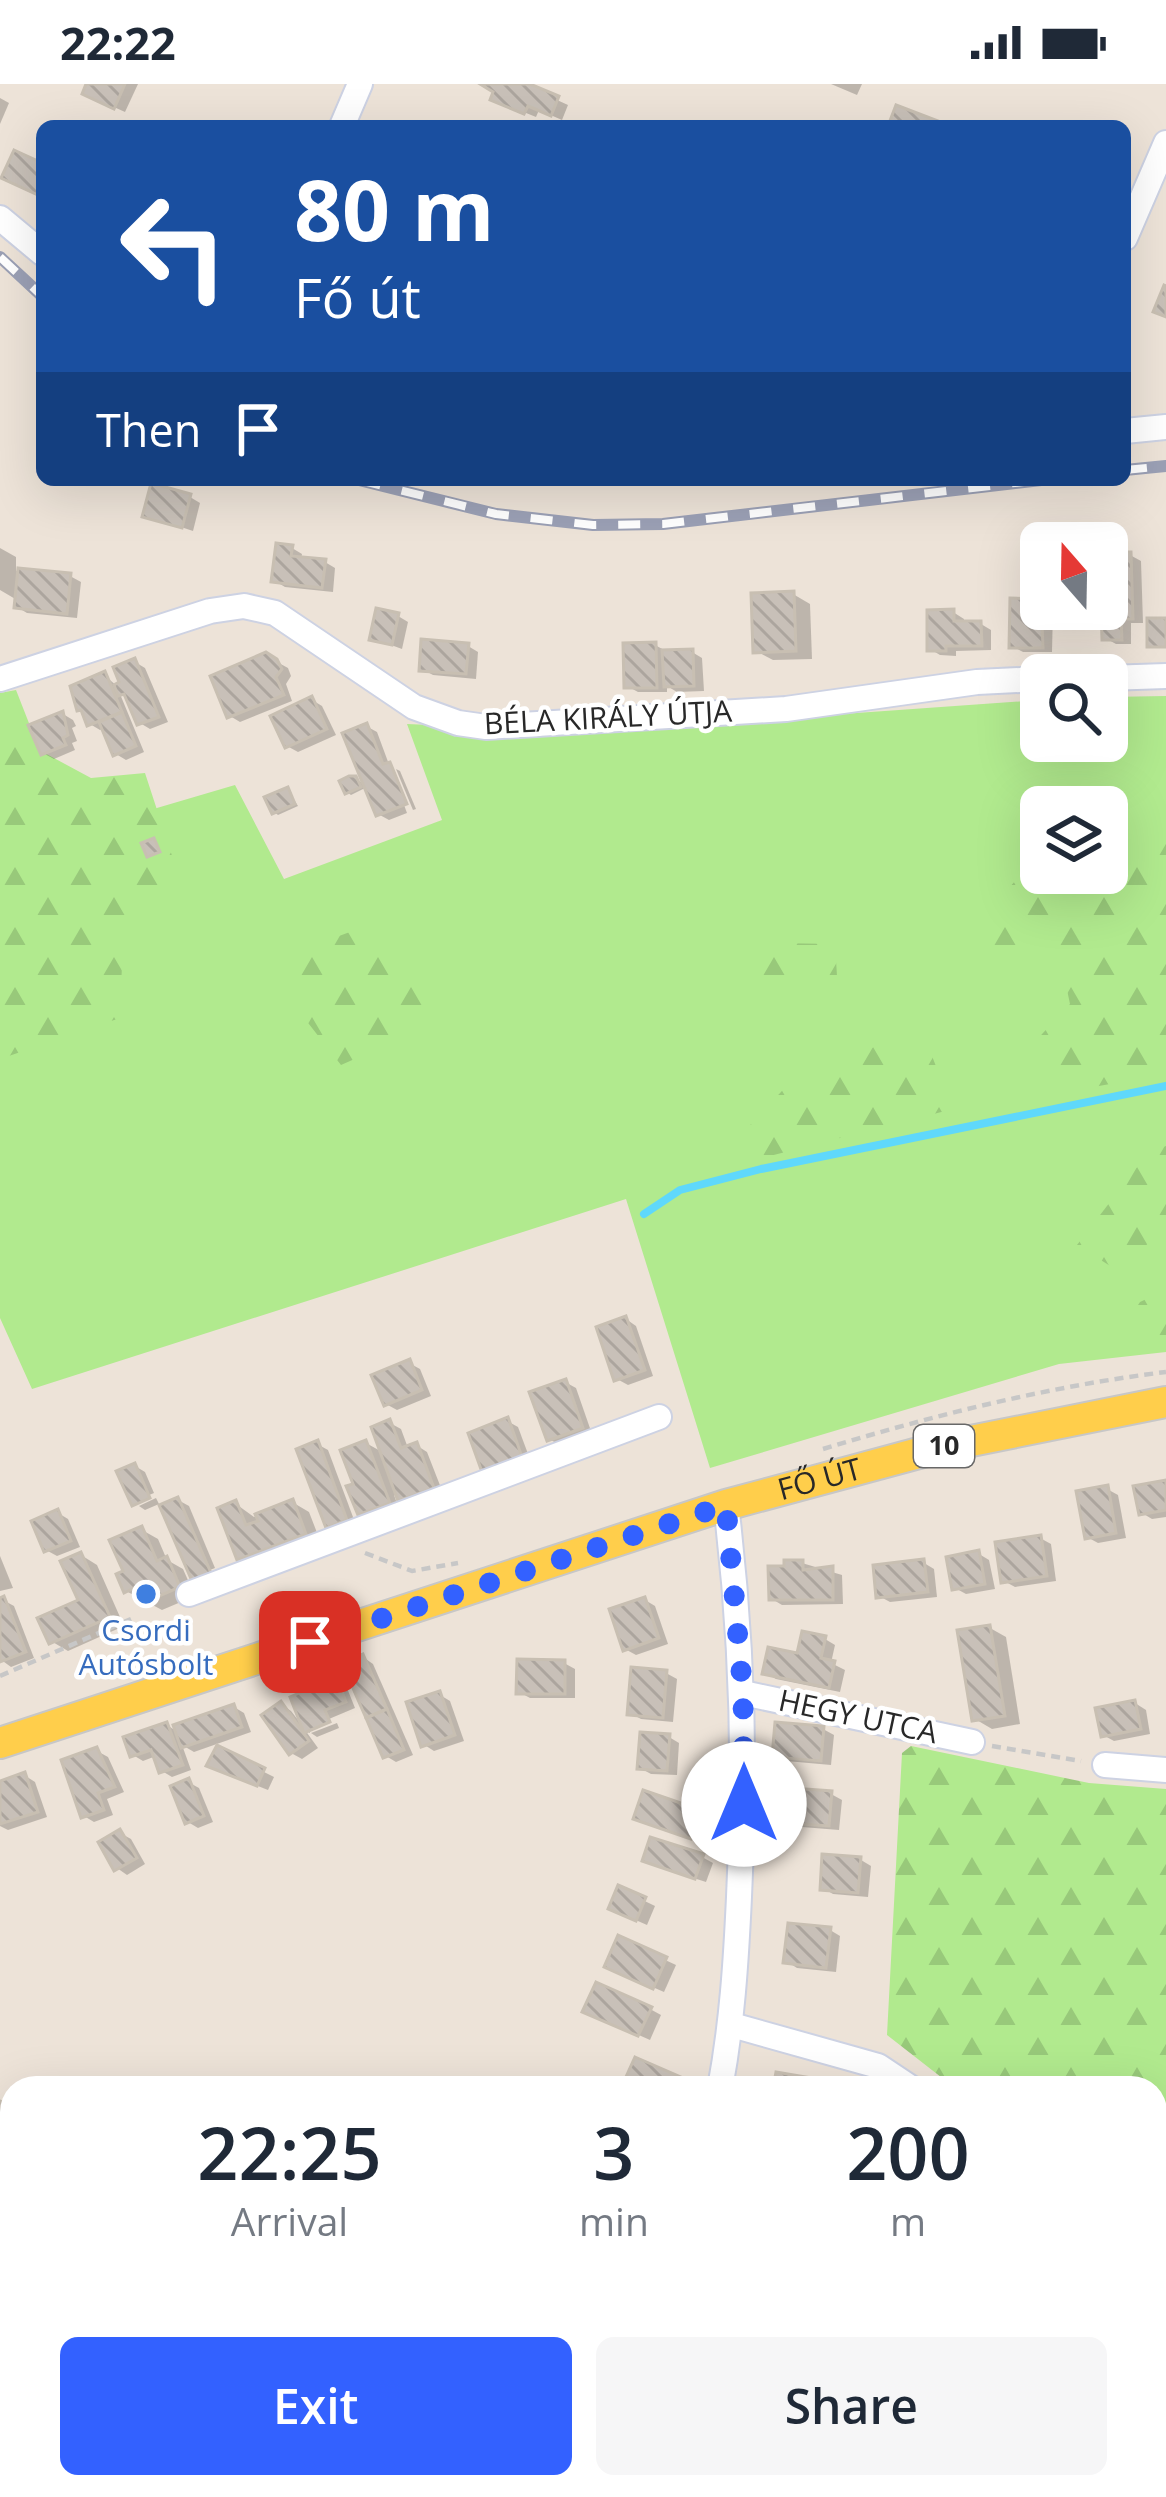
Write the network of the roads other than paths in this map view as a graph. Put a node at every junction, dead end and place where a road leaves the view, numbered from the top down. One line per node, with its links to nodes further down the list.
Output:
1 (360, 84): 2 (street)
2 (345, 120)
3 (1166, 143): 5 (street)
4 (0, 218): 6 (street)
5 (1131, 224)
6 (36, 248)
7 (1166, 428): 8 (street)
8 (1131, 431)
9 (1166, 676): 10 (street)
10 (1128, 677)
11 (0, 679): 12 (street, BÉLA KIRÁLY ÚTJA)
12 (1020, 680)
13 (1166, 1402): 15 (main road, FŐ ÚT / 10)
14 (659, 1417): 16 (street)
15 (726, 1505): 17 (street); 19 (main road, FŐ ÚT / 10)
16 (190, 1594)
17 (743, 1693): 18 (street, HEGY UTCA); 22 (street)
18 (972, 1742)
19 (0, 1743)
20 (1105, 1765): 21 (street)
21 (1166, 1770)
22 (732, 2025): 23 (street); 24 (street)
23 (722, 2076)
24 (893, 2076)

